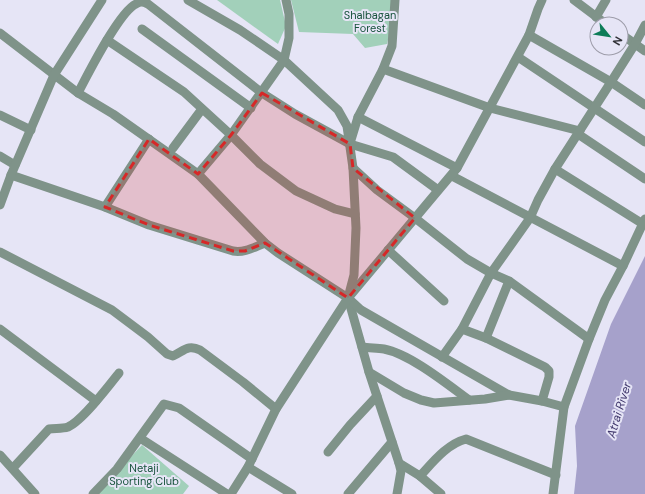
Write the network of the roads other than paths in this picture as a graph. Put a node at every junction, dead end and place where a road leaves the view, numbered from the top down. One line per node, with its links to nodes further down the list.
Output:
1 (102, 0): 21 (street)
2 (188, 0): 19 (street)
3 (286, 0): 19 (street)
4 (396, 0): 20 (street)
5 (542, 0): 13 (street)
6 (574, 0): 8 (street)
7 (606, 0): 9 (street)
8 (595, 16)
9 (597, 16)
10 (645, 25): 16 (street)
11 (142, 29): 26 (street)
12 (0, 33): 21 (street)
13 (529, 35): 18 (street); 22 (street)
14 (107, 40): 23 (street); 24 (street); 29 (street)
15 (629, 40): 16 (street)
16 (635, 44): 17 (street); 22 (street)
17 (645, 51)
18 (518, 57): 27 (street); 28 (street)
19 (284, 60): 24 (street); 37 (street)
20 (382, 69): 27 (street); 31 (street)
21 (54, 76): 23 (street); 32 (street)
22 (611, 82): 25 (street); 28 (street)
23 (78, 92): 35 (street)
24 (262, 93): 26 (street); 37 (street)
25 (645, 105)
26 (251, 108): 34 (street)
27 (490, 108): 33 (street); 42 (street)
28 (594, 108): 33 (street); 36 (street)
29 (202, 109): 34 (street); 38 (street)
30 (0, 114): 32 (street)
31 (358, 117): 37 (street); 42 (street)
32 (30, 130): 40 (street)
33 (579, 132): 43 (street); 47 (street)
34 (231, 135): 44 (street); 51 (street)
35 (149, 139): 44 (street); 50 (street)
36 (645, 142)
37 (350, 144): 41 (street); 48 (street)
38 (173, 148)
39 (0, 156): 40 (street)
40 (15, 165): 45 (street)
41 (353, 168): 51 (street); 52 (street)
42 (457, 168): 46 (street)
43 (555, 169): 53 (street); 54 (street)
44 (198, 174): 55 (street)
45 (11, 175): 49 (street); 50 (street)
46 (452, 176): 48 (street); 53 (street)
47 (645, 179)
48 (438, 190): 52 (street)
49 (0, 206)
50 (105, 207): 55 (street)
51 (355, 214): 61 (street)
52 (415, 218): 56 (street); 59 (street)
53 (530, 218): 58 (street); 59 (street)
54 (644, 221): 58 (street)
55 (265, 242): 61 (street)
56 (388, 250): 61 (street); 62 (street)
57 (0, 252): 77 (street)
58 (623, 266): 66 (street)
59 (491, 273): 60 (street); 64 (street)
60 (509, 281): 65 (street); 66 (street)
61 (348, 298): 67 (street); 68 (street); 77 (street)
62 (444, 301)
63 (0, 329): 75 (street)
64 (462, 329): 65 (street); 68 (street)
65 (486, 338): 74 (street)
66 (589, 339): 76 (street)
67 (362, 347): 69 (street); 73 (street)
68 (442, 357): 71 (street)
69 (369, 372): 72 (street); 73 (street)
70 (119, 373): 75 (street)
71 (509, 394): 73 (street); 74 (street)
72 (377, 396): 79 (street); 80 (street)
73 (469, 400)
74 (542, 400): 76 (street)
75 (96, 401): 84 (street)
76 (564, 407): 86 (street)
77 (276, 409): 82 (street)
78 (140, 438): 82 (street); 89 (street); 90 (street)
79 (392, 442): 83 (street); 93 (street)
80 (328, 452)
81 (0, 455): 84 (street)
82 (252, 459): 85 (street)
83 (400, 463): 87 (street); 94 (street)
84 (13, 468): 88 (street)
85 (248, 468): 91 (street); 92 (street)
86 (556, 474): 87 (street); 96 (street)
87 (420, 476): 95 (street)
88 (35, 494)
89 (93, 494)
90 (227, 494)
91 (231, 494)
92 (292, 494)
93 (348, 494)
94 (397, 494)
95 (441, 494)
96 (553, 494)

